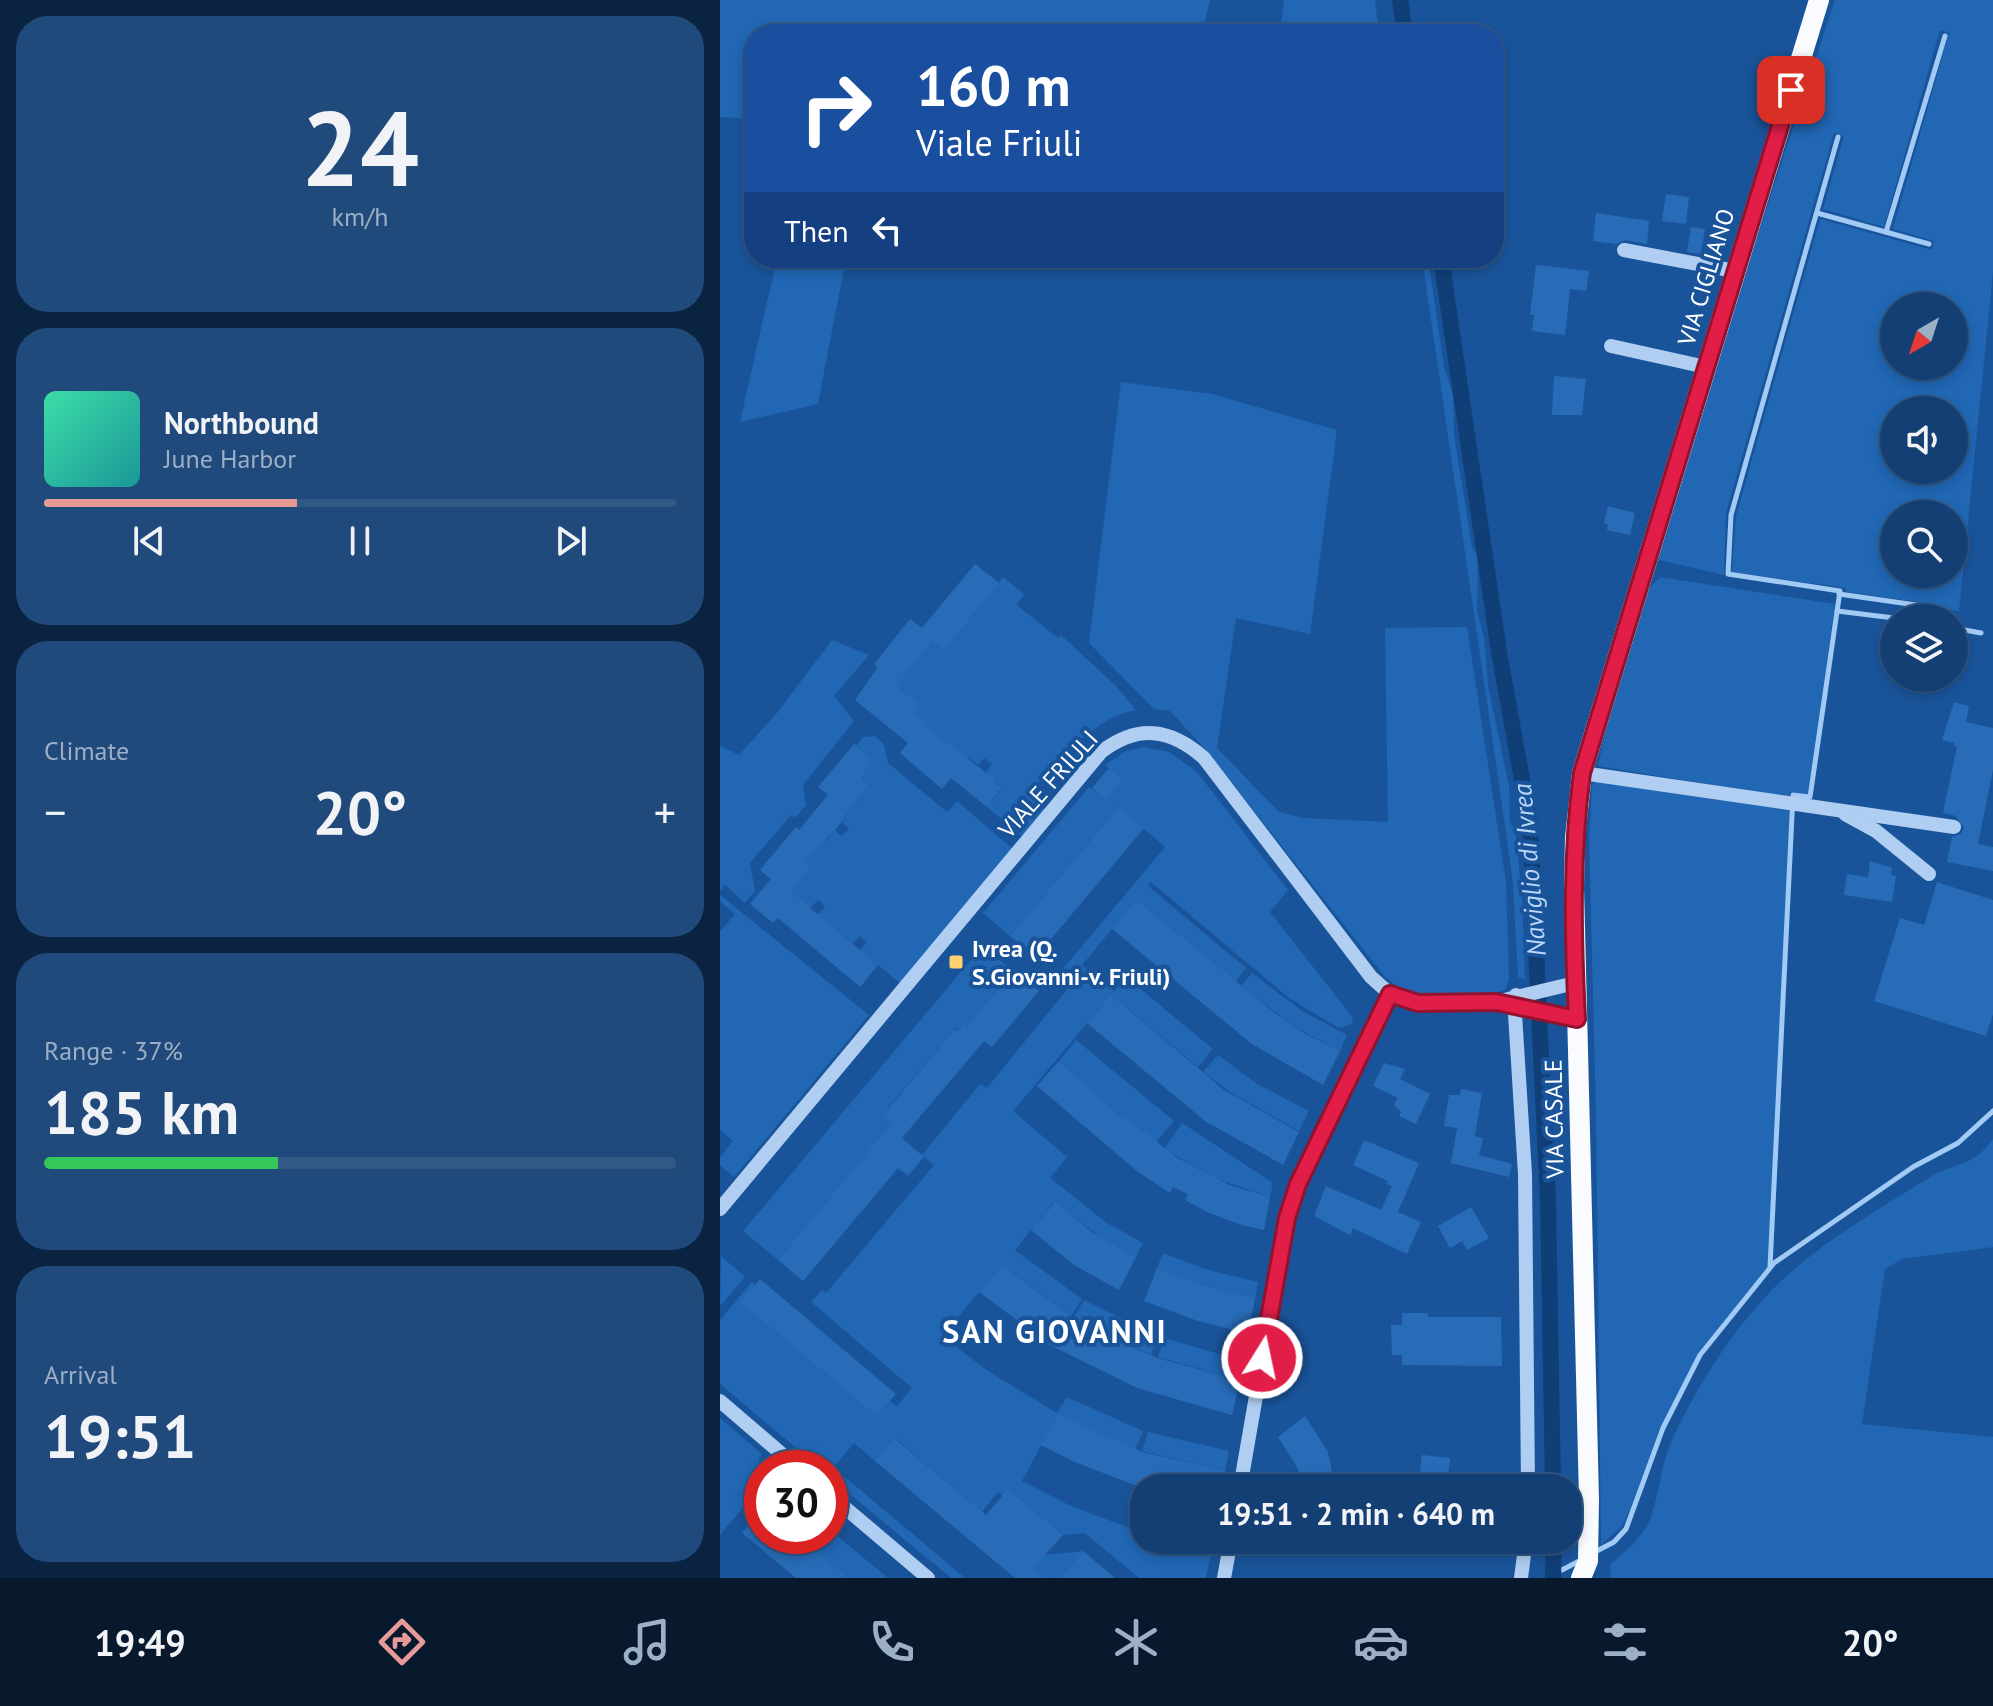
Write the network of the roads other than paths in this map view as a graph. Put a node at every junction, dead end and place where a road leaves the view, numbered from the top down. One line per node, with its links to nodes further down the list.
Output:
1 (1819, 0): 3 (main road, VIA CIGLIANO)
2 (1624, 250): 3 (street)
3 (1735, 271): 5 (main road, VIA CIGLIANO)
4 (1611, 346): 5 (street)
5 (1706, 367): 6 (main road, VIA CIGLIANO)
6 (1643, 570): 7 (main road, VIA CASALE)
7 (1582, 773): 8 (street); 11 (main road, VIA CASALE)
8 (1838, 810): 9 (street); 10 (street)
9 (1954, 827)
10 (1929, 874)
11 (1566, 985): 13 (street); 14 (main road, VIA CASALE)
12 (1390, 994): 13 (street); 15 (street, VIALE FRIULI); 18 (street)
13 (1517, 1002): 14 (street); 19 (street, VIA CASALE)
14 (1577, 1019): 26 (main road, VIA CASALE)
15 (720, 1209)
16 (720, 1401): 17 (street)
17 (777, 1450)
18 (1242, 1474)
19 (1528, 1474)
20 (848, 1510): 23 (street)
21 (1228, 1554): 24 (street)
22 (1524, 1554): 25 (street)
23 (928, 1578)
24 (1224, 1578)
25 (1521, 1578)
26 (1581, 1578)

